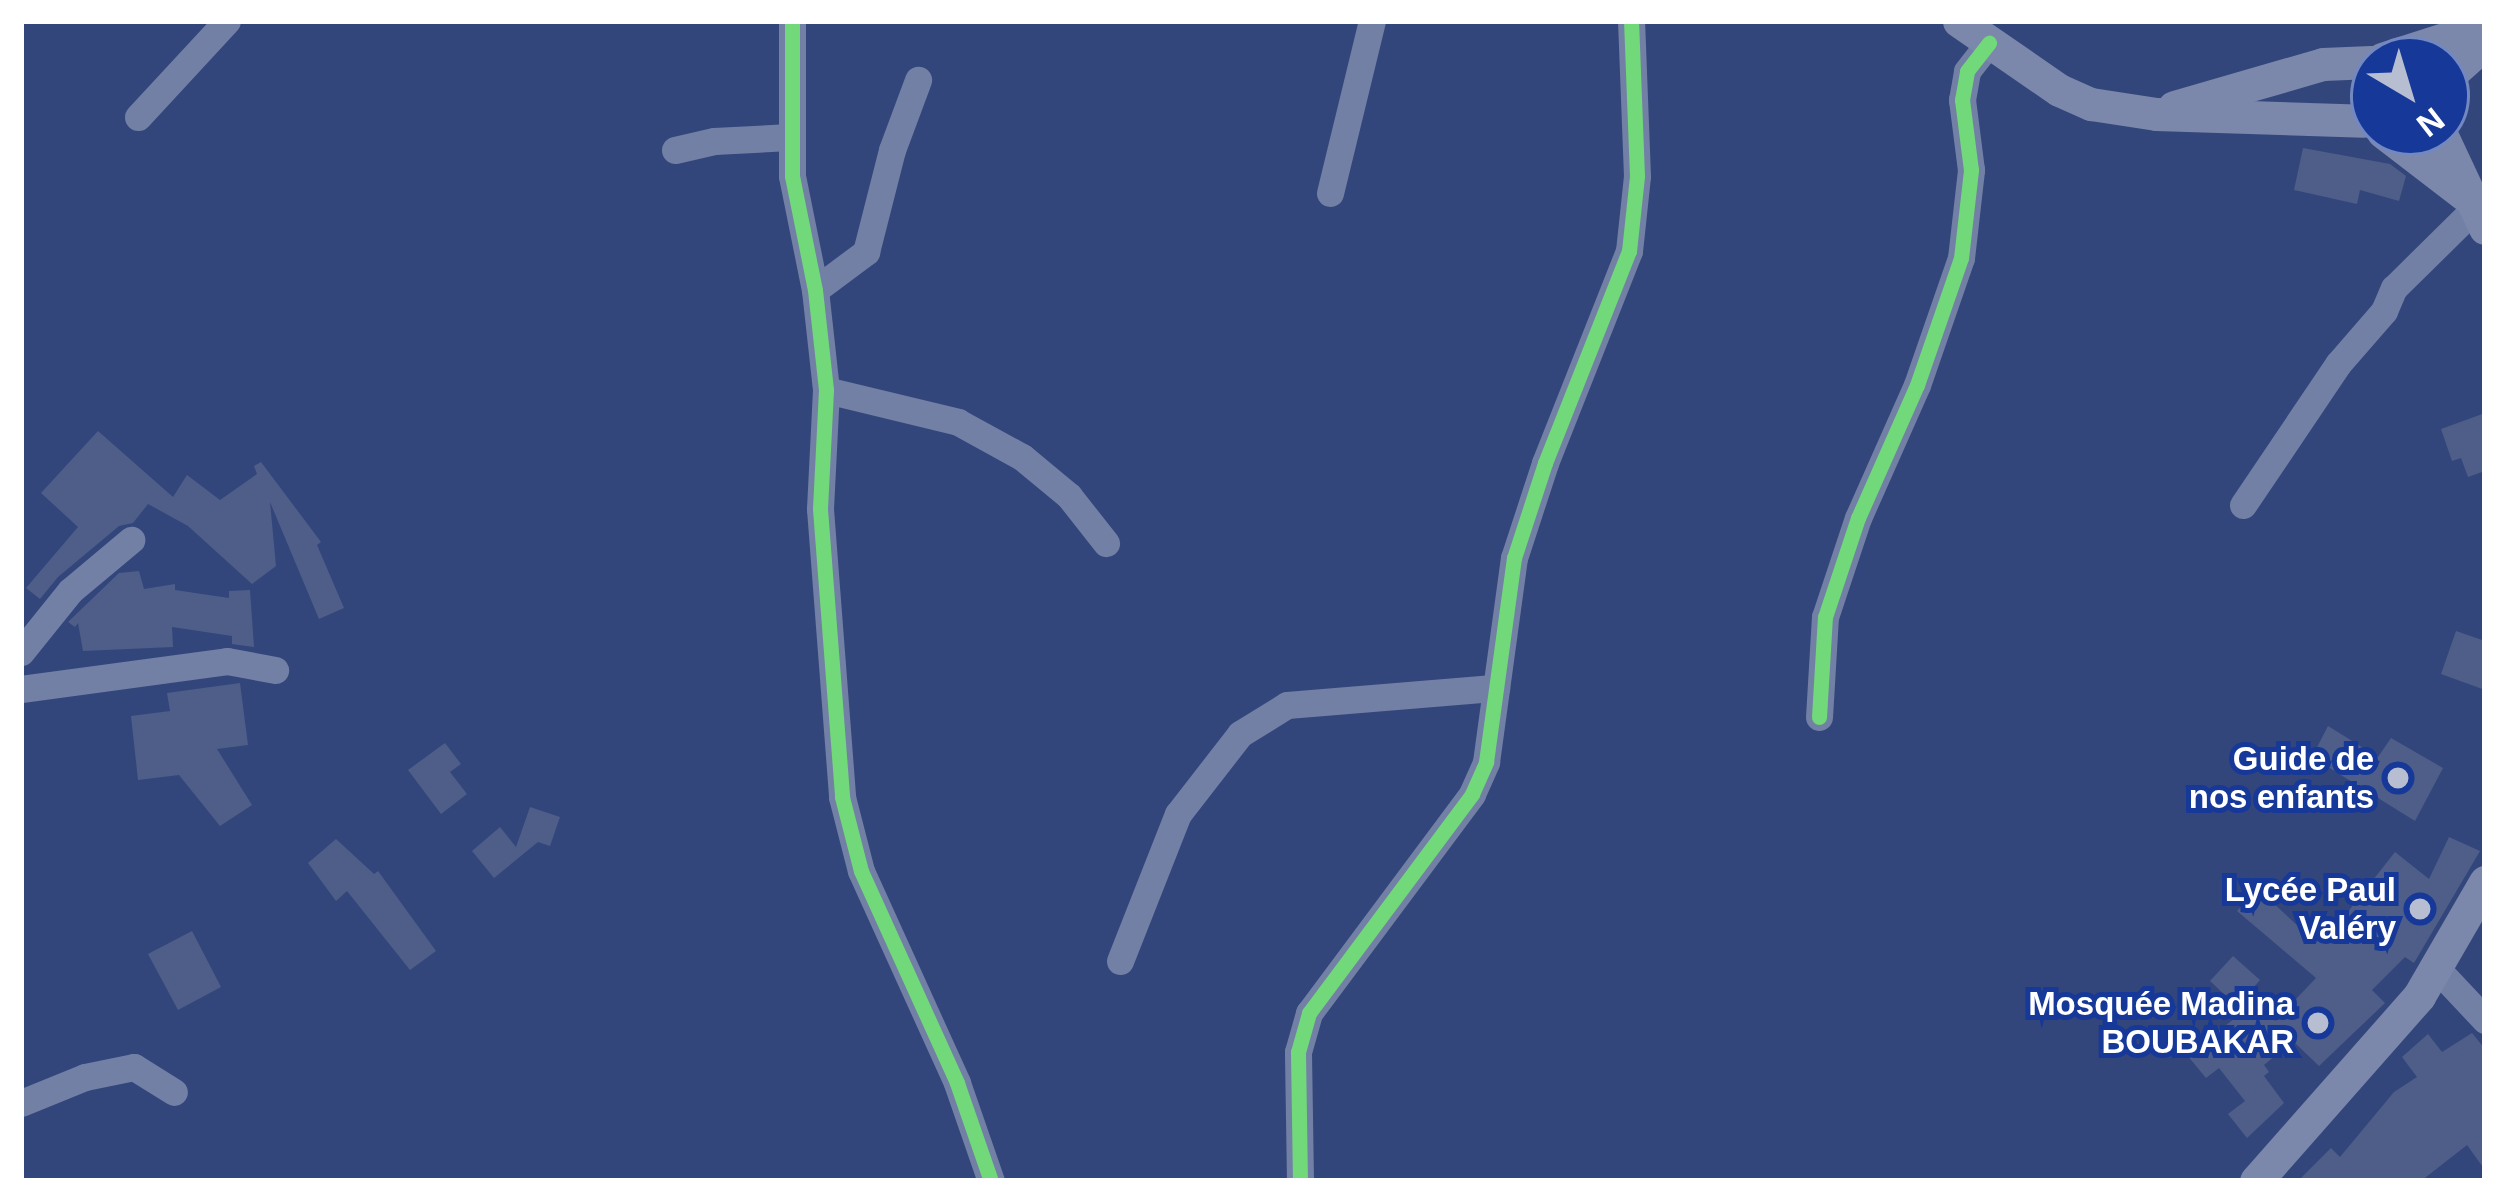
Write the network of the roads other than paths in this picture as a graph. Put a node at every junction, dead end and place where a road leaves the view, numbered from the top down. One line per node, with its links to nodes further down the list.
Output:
1 (226, 21): 12 (street)
2 (792, 21): 14 (street)
3 (1372, 21): 18 (street)
4 (1631, 21): 27 (street)
5 (1959, 21): 8 (main road)
6 (2485, 26): 7 (main road)
7 (2454, 36)
8 (1989, 44): 11 (main road); 29 (street)
9 (2350, 62): 11 (main road)
10 (918, 80): 20 (street)
11 (2156, 114): 13 (main road)
12 (138, 118)
13 (2350, 125)
14 (790, 137): 15 (street); 20 (street)
15 (675, 150)
16 (2409, 156): 19 (main road)
17 (2451, 156): 19 (main road)
18 (1330, 193)
19 (2475, 210): 22 (street)
20 (815, 290): 21 (street)
21 (826, 390): 24 (street); 36 (street)
22 (2243, 505)
23 (130, 540): 25 (street)
24 (1106, 543)
25 (21, 652)
26 (274, 670): 28 (street)
27 (1496, 688): 31 (street); 37 (street)
28 (21, 689)
29 (1819, 717)
30 (2485, 882): 32 (main road)
31 (1120, 961)
32 (2438, 970): 33 (street); 38 (main road)
33 (2485, 1020)
34 (173, 1092): 35 (street)
35 (21, 1103)
36 (991, 1181)
37 (1300, 1181)
38 (2256, 1181)

